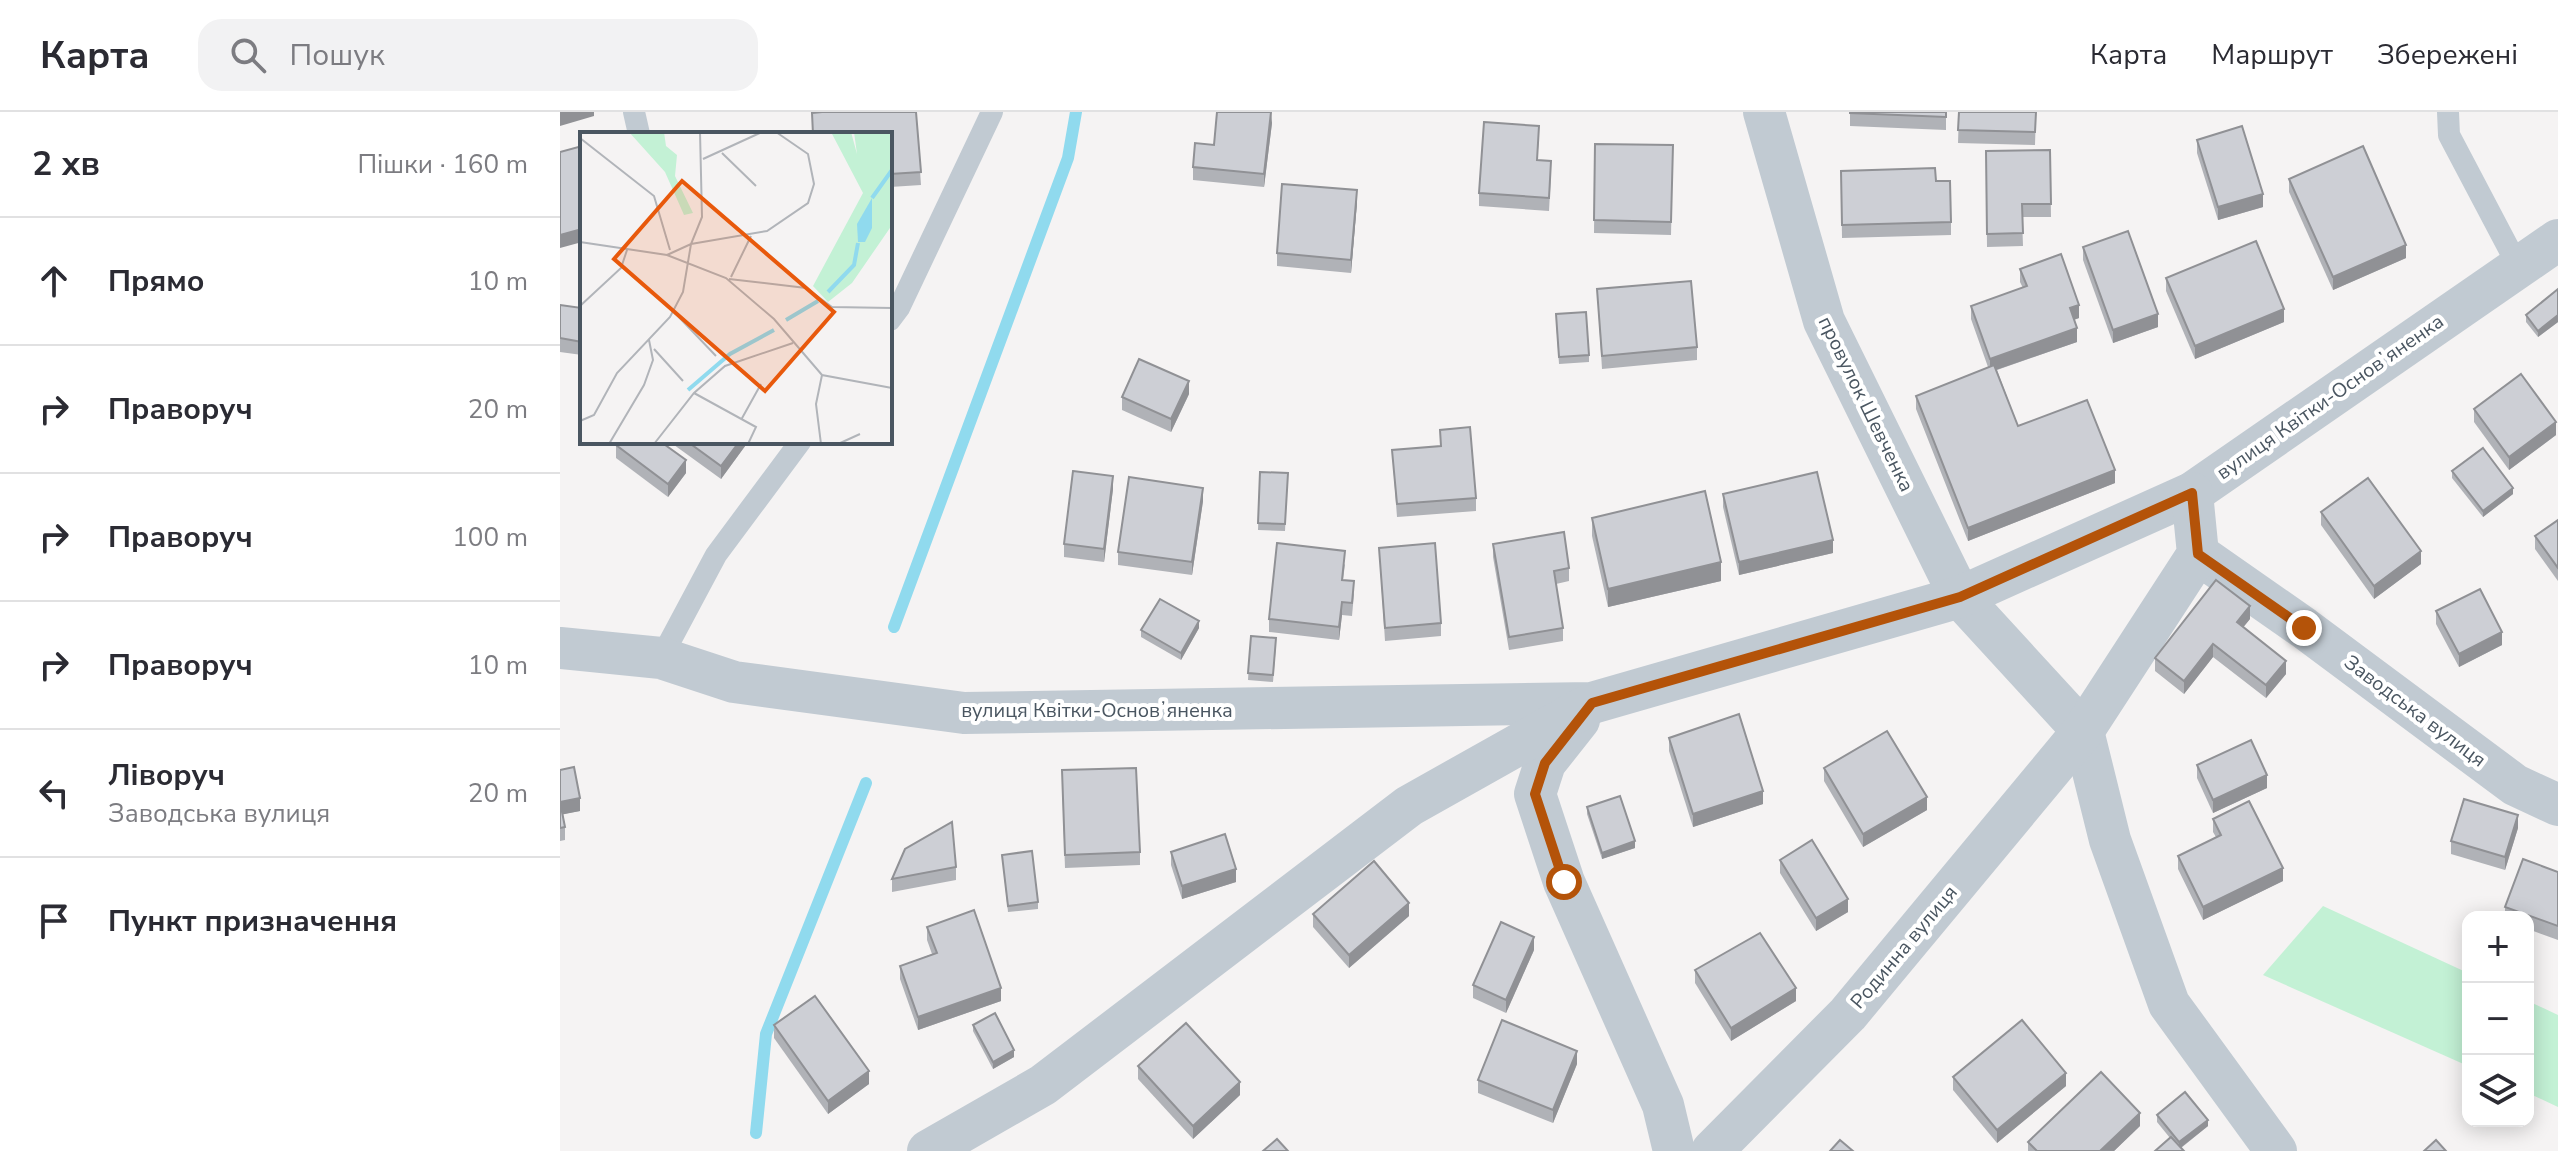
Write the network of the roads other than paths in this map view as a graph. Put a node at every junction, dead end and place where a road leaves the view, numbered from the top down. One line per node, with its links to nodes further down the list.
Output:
1 (634, 112): 5 (lane)
2 (992, 112): 8 (lane)
3 (1764, 112): 12 (street, провулок Шевченка)
4 (2448, 112): 7 (lane)
5 (639, 132)
6 (2558, 240): 7 (street, вулиця Квітки-Основʼяненка)
7 (2518, 266): 10 (street, вулиця Квітки-Основʼяненка)
8 (892, 317)
9 (799, 444): 14 (lane)
10 (2192, 493): 11 (street); 12 (street, вулиця Квітки-Основʼяненка)
11 (2198, 554): 16 (street, Родинна вулиця); 17 (street, Заводська вулиця)
12 (1960, 597): 15 (street, вулиця Квітки-Основʼяненка); 16 (street, провулок Шевченка)
13 (560, 648): 14 (street, вулиця Квітки-Основʼяненка)
14 (661, 658): 15 (street, вулиця Квітки-Основʼяненка)
15 (1592, 703): 18 (street, вулиця Квітки-Основʼяненка); 19 (street)
16 (2083, 731): 20 (street, Родинна вулиця); 21 (street)
17 (2558, 805)
18 (928, 1151)
19 (1674, 1151)
20 (1712, 1151)
21 (2276, 1151)

